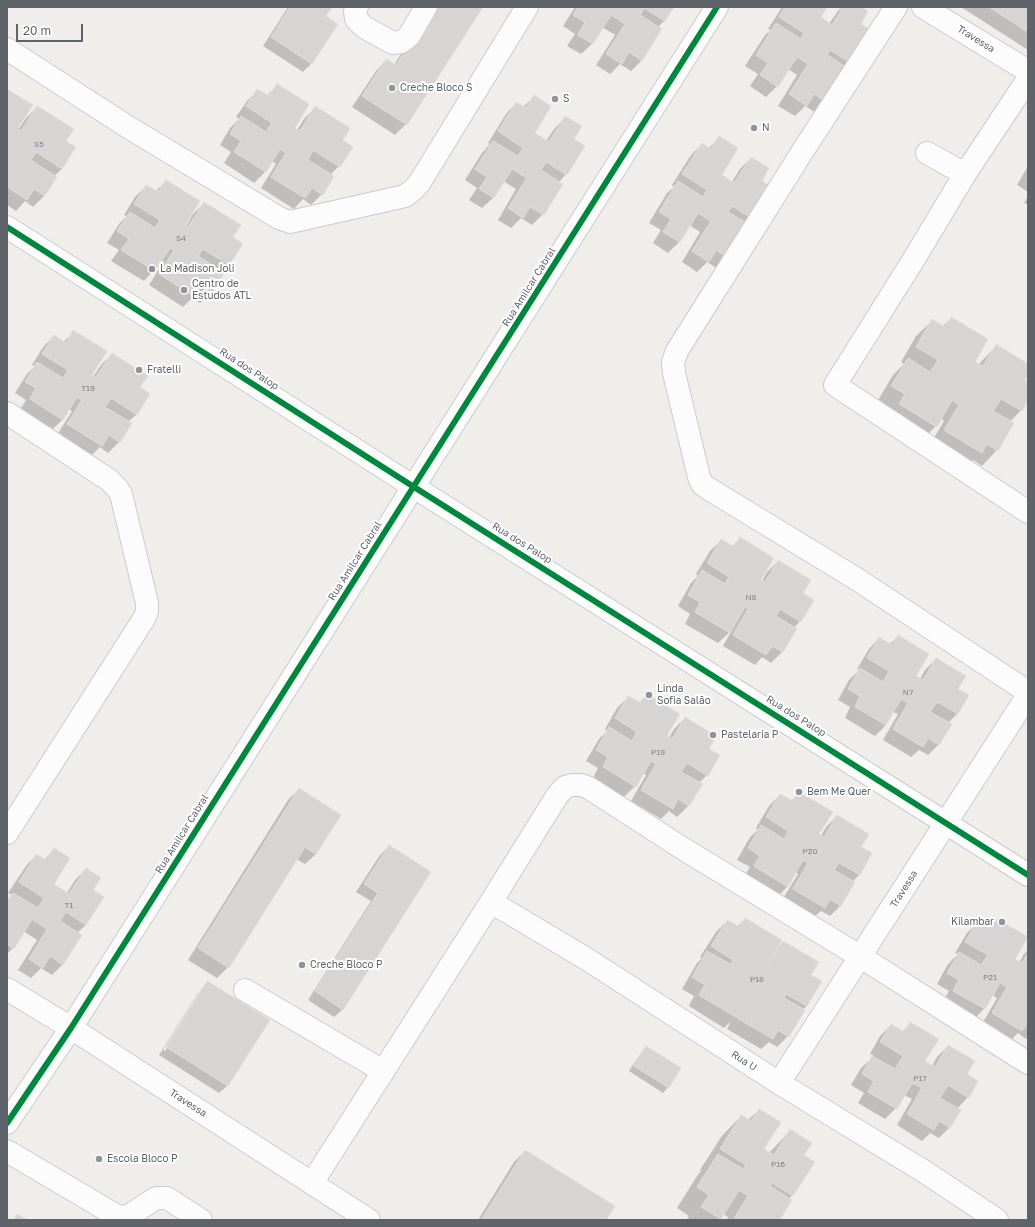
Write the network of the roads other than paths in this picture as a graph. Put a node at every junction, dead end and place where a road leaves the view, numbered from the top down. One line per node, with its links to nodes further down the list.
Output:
1 (357, 7): 2 (street)
2 (426, 7)
3 (527, 7): 7 (street)
4 (717, 7): 14 (street, Rua Amilcar Cabral)
5 (896, 7): 16 (street)
6 (924, 7): 8 (street, Travessa)
7 (7, 49)
8 (1028, 71)
9 (1028, 79): 11 (street)
10 (927, 153): 11 (street)
11 (965, 174): 15 (street)
12 (7, 227): 14 (street, Rua dos Palop)
13 (7, 413): 18 (street)
14 (414, 486): 17 (street, Rua dos Palop); 24 (street, Rua Amilcar Cabral)
15 (1028, 512)
16 (1028, 694): 17 (street, Travessa)
17 (946, 823): 19 (street, Rua dos Palop); 21 (street, Travessa)
18 (7, 833)
19 (1028, 875)
20 (491, 902): 21 (street); 26 (street); 27 (street, Rua U)
21 (861, 957): 25 (street); 27 (street, Travessa)
22 (7, 989): 24 (street, Travessa)
23 (245, 990): 26 (street)
24 (71, 1028): 28 (street, Rua Amilcar Cabral); 30 (street, Travessa)
25 (1028, 1064)
26 (383, 1071): 30 (street)
27 (779, 1083): 33 (street, Rua U)
28 (7, 1123)
29 (7, 1151): 31 (street)
30 (312, 1182): 32 (street, Travessa)
31 (201, 1220)
32 (369, 1220)
33 (997, 1220)

